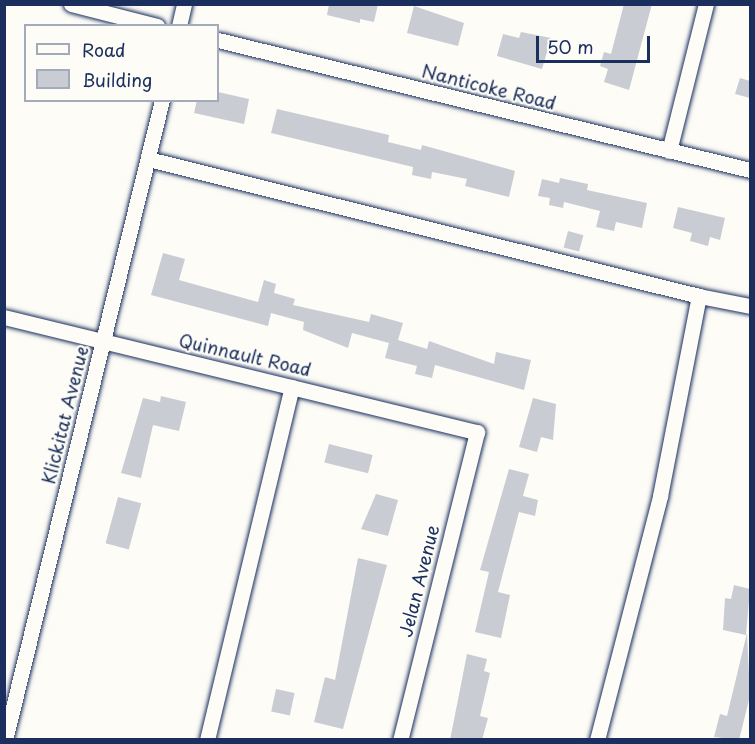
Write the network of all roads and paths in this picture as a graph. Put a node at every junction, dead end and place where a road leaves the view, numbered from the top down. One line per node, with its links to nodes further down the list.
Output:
1 (71, 4): 4 (street)
2 (184, 4): 5 (street)
3 (706, 4): 8 (street)
4 (149, 24)
5 (179, 24)
6 (219, 40): 8 (street, Nanticoke Road)
7 (162, 102): 9 (street, Klickitat Avenue)
8 (669, 151): 10 (street, Nanticoke Road)
9 (148, 159): 11 (street); 14 (street, Klickitat Avenue)
10 (750, 170)
11 (699, 296): 12 (street); 20 (street)
12 (750, 306)
13 (4, 317): 14 (street, Quinnault Road)
14 (103, 342): 15 (street, Quinnault Road); 17 (street, Klickitat Avenue)
15 (292, 387): 16 (street, Quinnault Road); 18 (street)
16 (477, 432): 19 (street, Jelan Avenue)
17 (5, 740)
18 (207, 740)
19 (400, 740)
20 (597, 740)

